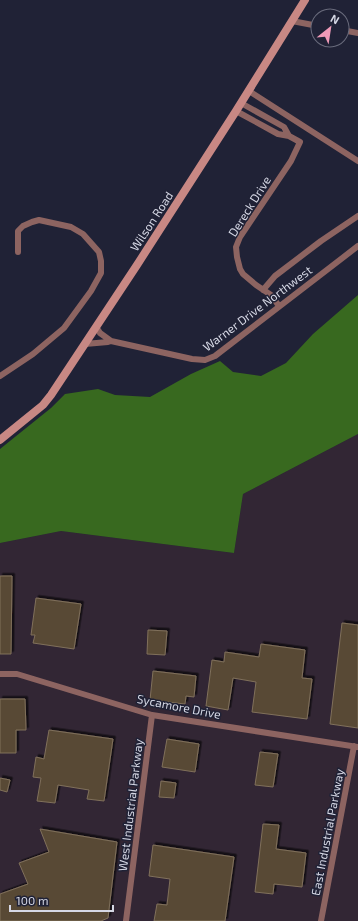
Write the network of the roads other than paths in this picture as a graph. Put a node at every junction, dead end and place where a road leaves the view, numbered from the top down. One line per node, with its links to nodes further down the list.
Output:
1 (305, 0): 2 (street, Wilson Road)
2 (292, 21): 3 (street); 4 (street, Wilson Road)
3 (310, 24)
4 (248, 91): 5 (street, Wilson Road); 8 (street)
5 (241, 103): 6 (street, Wilson Road); 7 (street, Dereck Drive)
6 (236, 111): 7 (street); 14 (street, Wilson Road)
7 (289, 136): 12 (street, Dereck Drive)
8 (358, 161)
9 (358, 216): 12 (street, Warner Drive Northwest)
10 (358, 246): 13 (street, Warner Drive Northwest)
11 (18, 252): 17 (street)
12 (263, 290): 13 (street, Dereck Drive)
13 (278, 306): 15 (street, Warner Drive Northwest)
14 (96, 327): 15 (street, Warner Drive Northwest); 16 (street, Wilson Road)
15 (111, 341): 16 (street)
16 (85, 344): 18 (street, Wilson Road)
17 (0, 376)
18 (0, 440)
19 (0, 674): 20 (street, Sycamore Drive)
20 (152, 715): 21 (street, Sycamore Drive); 22 (street, West Industrial Parkway)
21 (356, 746): 23 (street, East Industrial Parkway)
22 (126, 921)
23 (321, 921)

